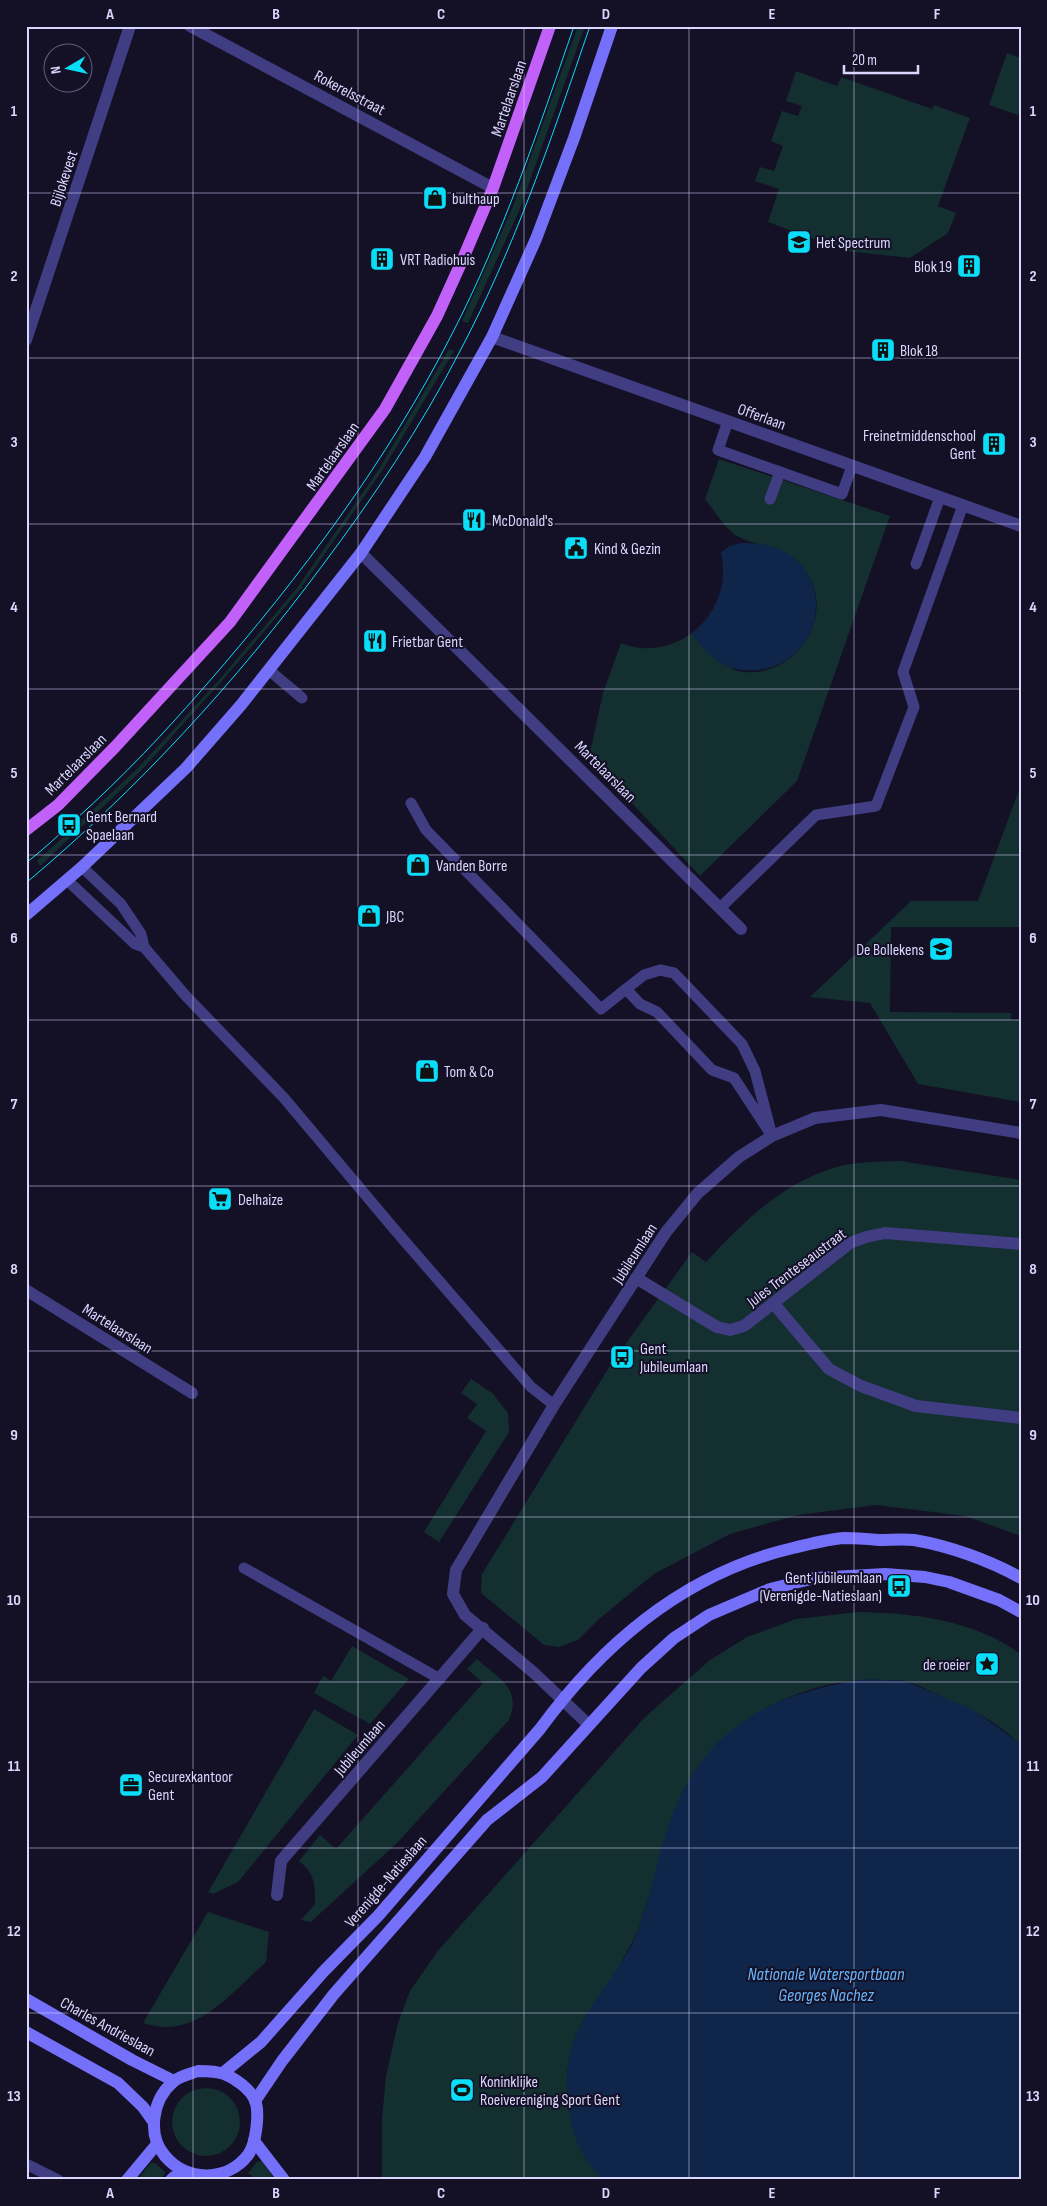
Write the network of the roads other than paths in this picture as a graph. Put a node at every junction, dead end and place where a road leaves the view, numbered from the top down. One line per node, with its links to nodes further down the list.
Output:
1 (130, 26): 7 (street, Bijlokevest)
2 (190, 26): 5 (street, Rokerelsstraat)
3 (550, 26): 5 (main road, Martelaarslaan)
4 (612, 26): 6 (street)
5 (493, 188): 20 (main road, Martelaarslaan)
6 (492, 337): 8 (street, Offerlaan); 15 (street)
7 (26, 340)
8 (728, 421): 9 (street, Offerlaan); 10 (lane)
9 (852, 466): 10 (lane); 11 (street, Offerlaan)
10 (780, 472): 12 (lane)
11 (940, 497): 13 (street, Offerlaan); 16 (lane)
12 (770, 499)
13 (963, 505): 14 (street, Offerlaan); 23 (lane)
14 (1021, 526)
15 (361, 553): 17 (street); 23 (street, Martelaarslaan)
16 (916, 564)
17 (270, 670): 18 (lane); 21 (street)
18 (302, 698)
19 (411, 803): 27 (lane)
20 (26, 830)
21 (82, 867): 22 (street); 26 (lane)
22 (67, 880): 24 (street); 26 (lane)
23 (720, 908): 25 (street, Martelaarslaan)
24 (26, 915)
25 (741, 929)
26 (144, 946): 35 (lane)
27 (626, 989): 29 (lane); 29 (lane)
28 (1021, 1133): 29 (street, Jubileumlaan)
29 (772, 1136): 31 (street, Jubileumlaan)
30 (1021, 1244): 33 (street, Jules Trenteseaustraat)
31 (636, 1278): 33 (street, Jules Trenteseaustraat); 35 (street, Jubileumlaan)
32 (26, 1290): 34 (street, Martelaarslaan)
33 (774, 1304): 36 (street)
34 (192, 1393)
35 (554, 1405): 40 (street, Jubileumlaan)
36 (1021, 1418)
37 (244, 1568): 41 (lane)
38 (1021, 1578): 42 (street, Verenigde-Natieslaan)
39 (1021, 1612): 43 (street)
40 (483, 1628): 41 (street, Jubileumlaan); 42 (street, Jubileumlaan)
41 (440, 1679): 44 (street, Jubileumlaan)
42 (561, 1700): 43 (street); 47 (street, Verenigde-Natieslaan)
43 (589, 1725): 49 (street)
44 (277, 1895)
45 (26, 1999): 48 (street, Charles Andrieslaan)
46 (26, 2032): 50 (street)
47 (222, 2073): 48 (street); 49 (street)
48 (174, 2081): 50 (street)
49 (255, 2100): 51 (street)
50 (153, 2121): 52 (street)
51 (254, 2141): 54 (street); 60 (street)
52 (157, 2144): 55 (street); 57 (street)
53 (26, 2164): 56 (lane)
54 (223, 2172): 55 (street); 59 (street)
55 (196, 2175): 58 (street)
56 (58, 2180)
57 (127, 2180)
58 (171, 2180)
59 (234, 2180)
60 (284, 2180)

